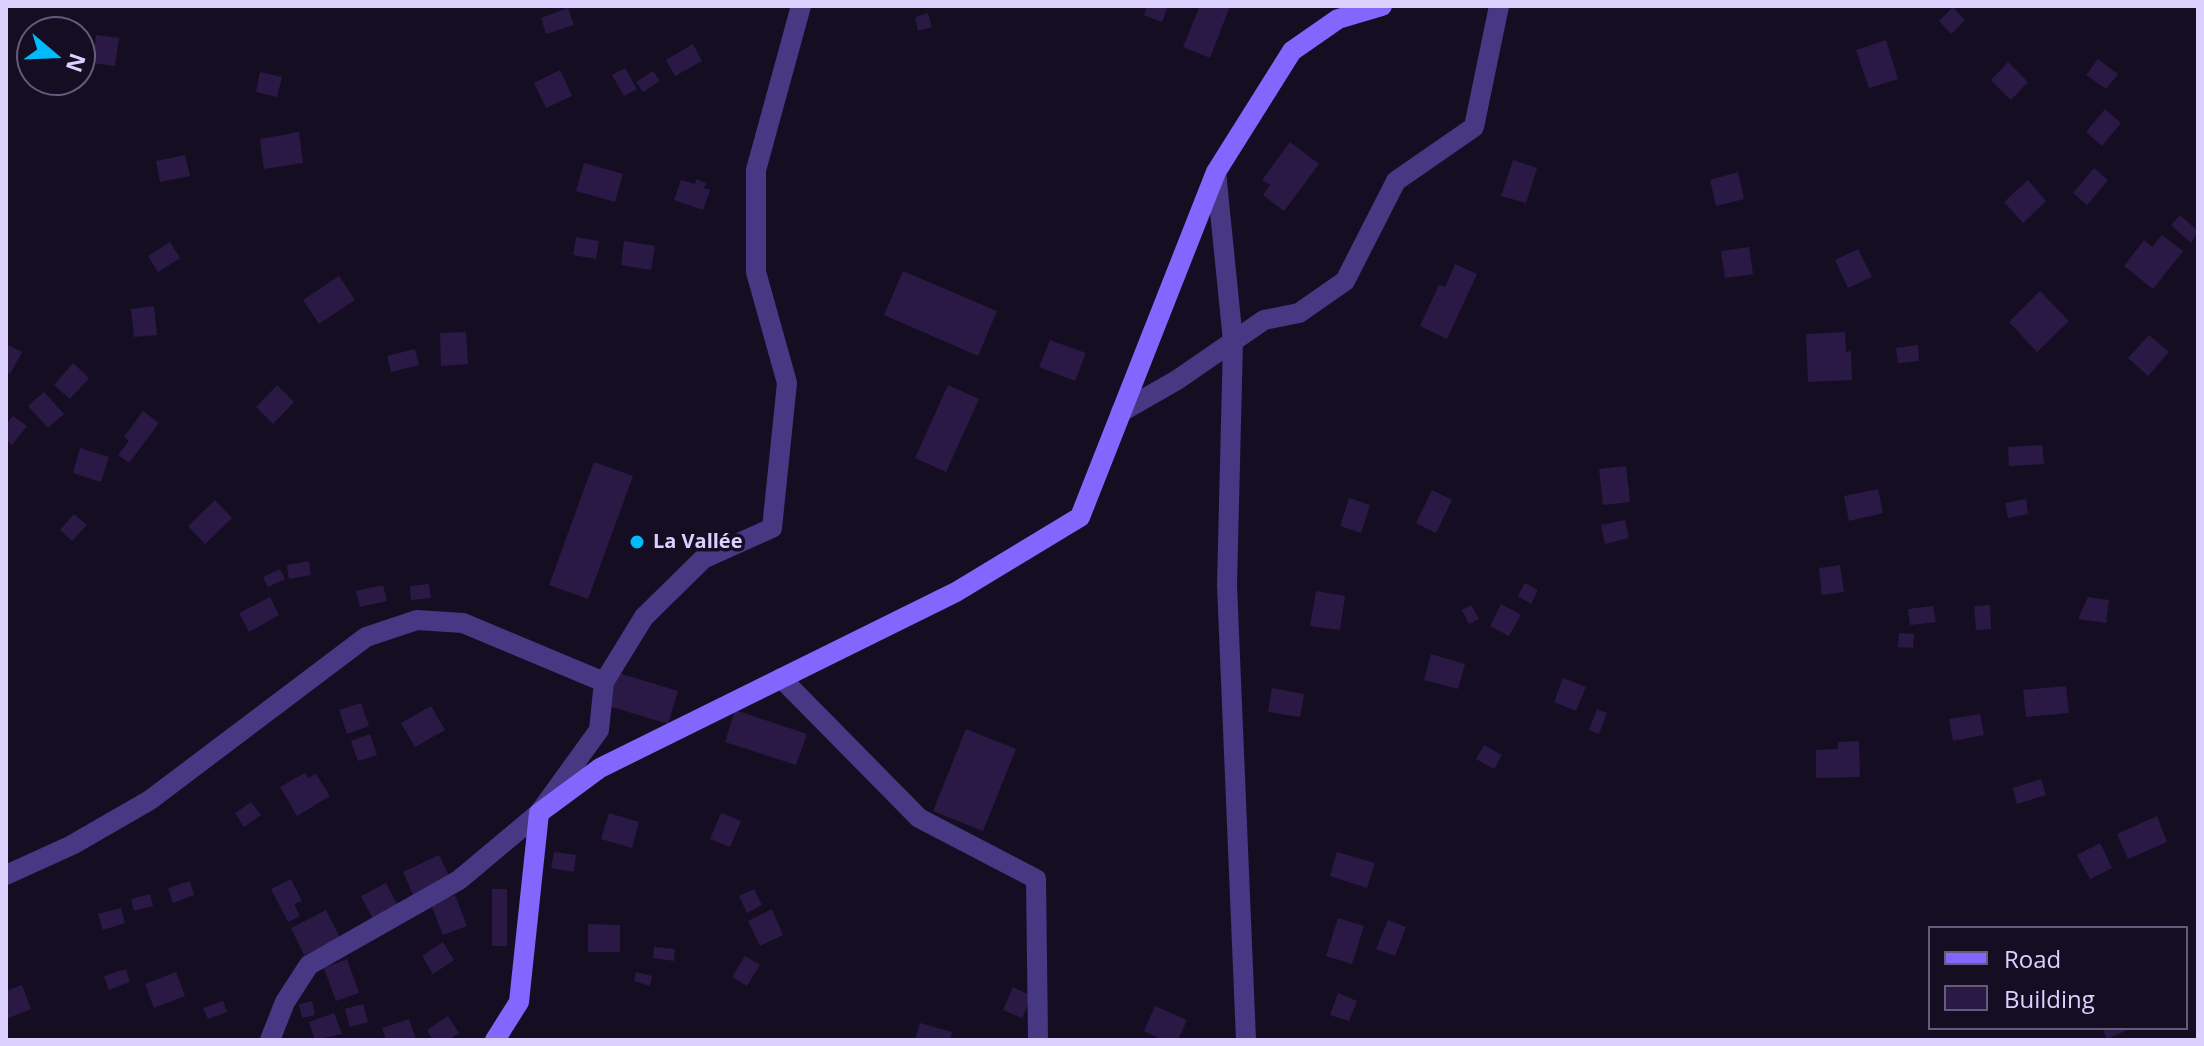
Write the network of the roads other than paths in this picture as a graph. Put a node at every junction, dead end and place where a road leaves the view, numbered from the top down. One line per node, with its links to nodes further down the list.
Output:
1 (801, 6): 8 (street)
2 (1382, 6): 4 (street)
3 (1499, 6): 5 (street)
4 (1216, 172): 5 (street); 6 (street)
5 (1233, 341): 6 (street); 14 (street)
6 (1121, 412): 7 (street)
7 (781, 678): 9 (street); 13 (street)
8 (604, 682): 9 (street); 10 (street)
9 (539, 813): 11 (street); 12 (street)
10 (6, 875)
11 (270, 1040)
12 (495, 1040)
13 (1038, 1040)
14 (1246, 1040)

